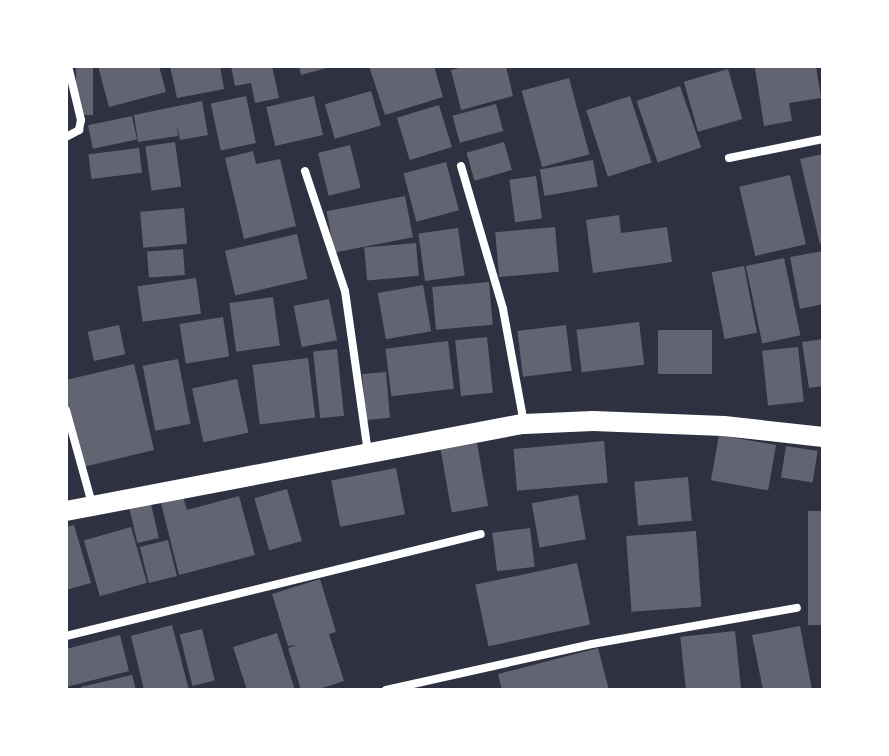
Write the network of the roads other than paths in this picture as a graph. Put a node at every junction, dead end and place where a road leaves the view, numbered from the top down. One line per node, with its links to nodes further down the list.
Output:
1 (68, 66): 2 (street)
2 (66, 137)
3 (823, 139): 4 (street)
4 (729, 158)
5 (461, 166): 8 (street)
6 (305, 171): 10 (street)
7 (66, 410): 11 (street)
8 (524, 424): 9 (main road); 10 (main road)
9 (823, 437)
10 (368, 453): 11 (main road)
11 (92, 504): 12 (main road)
12 (66, 511)
13 (481, 534): 15 (street)
14 (797, 608): 16 (street)
15 (66, 636)
16 (386, 690)

